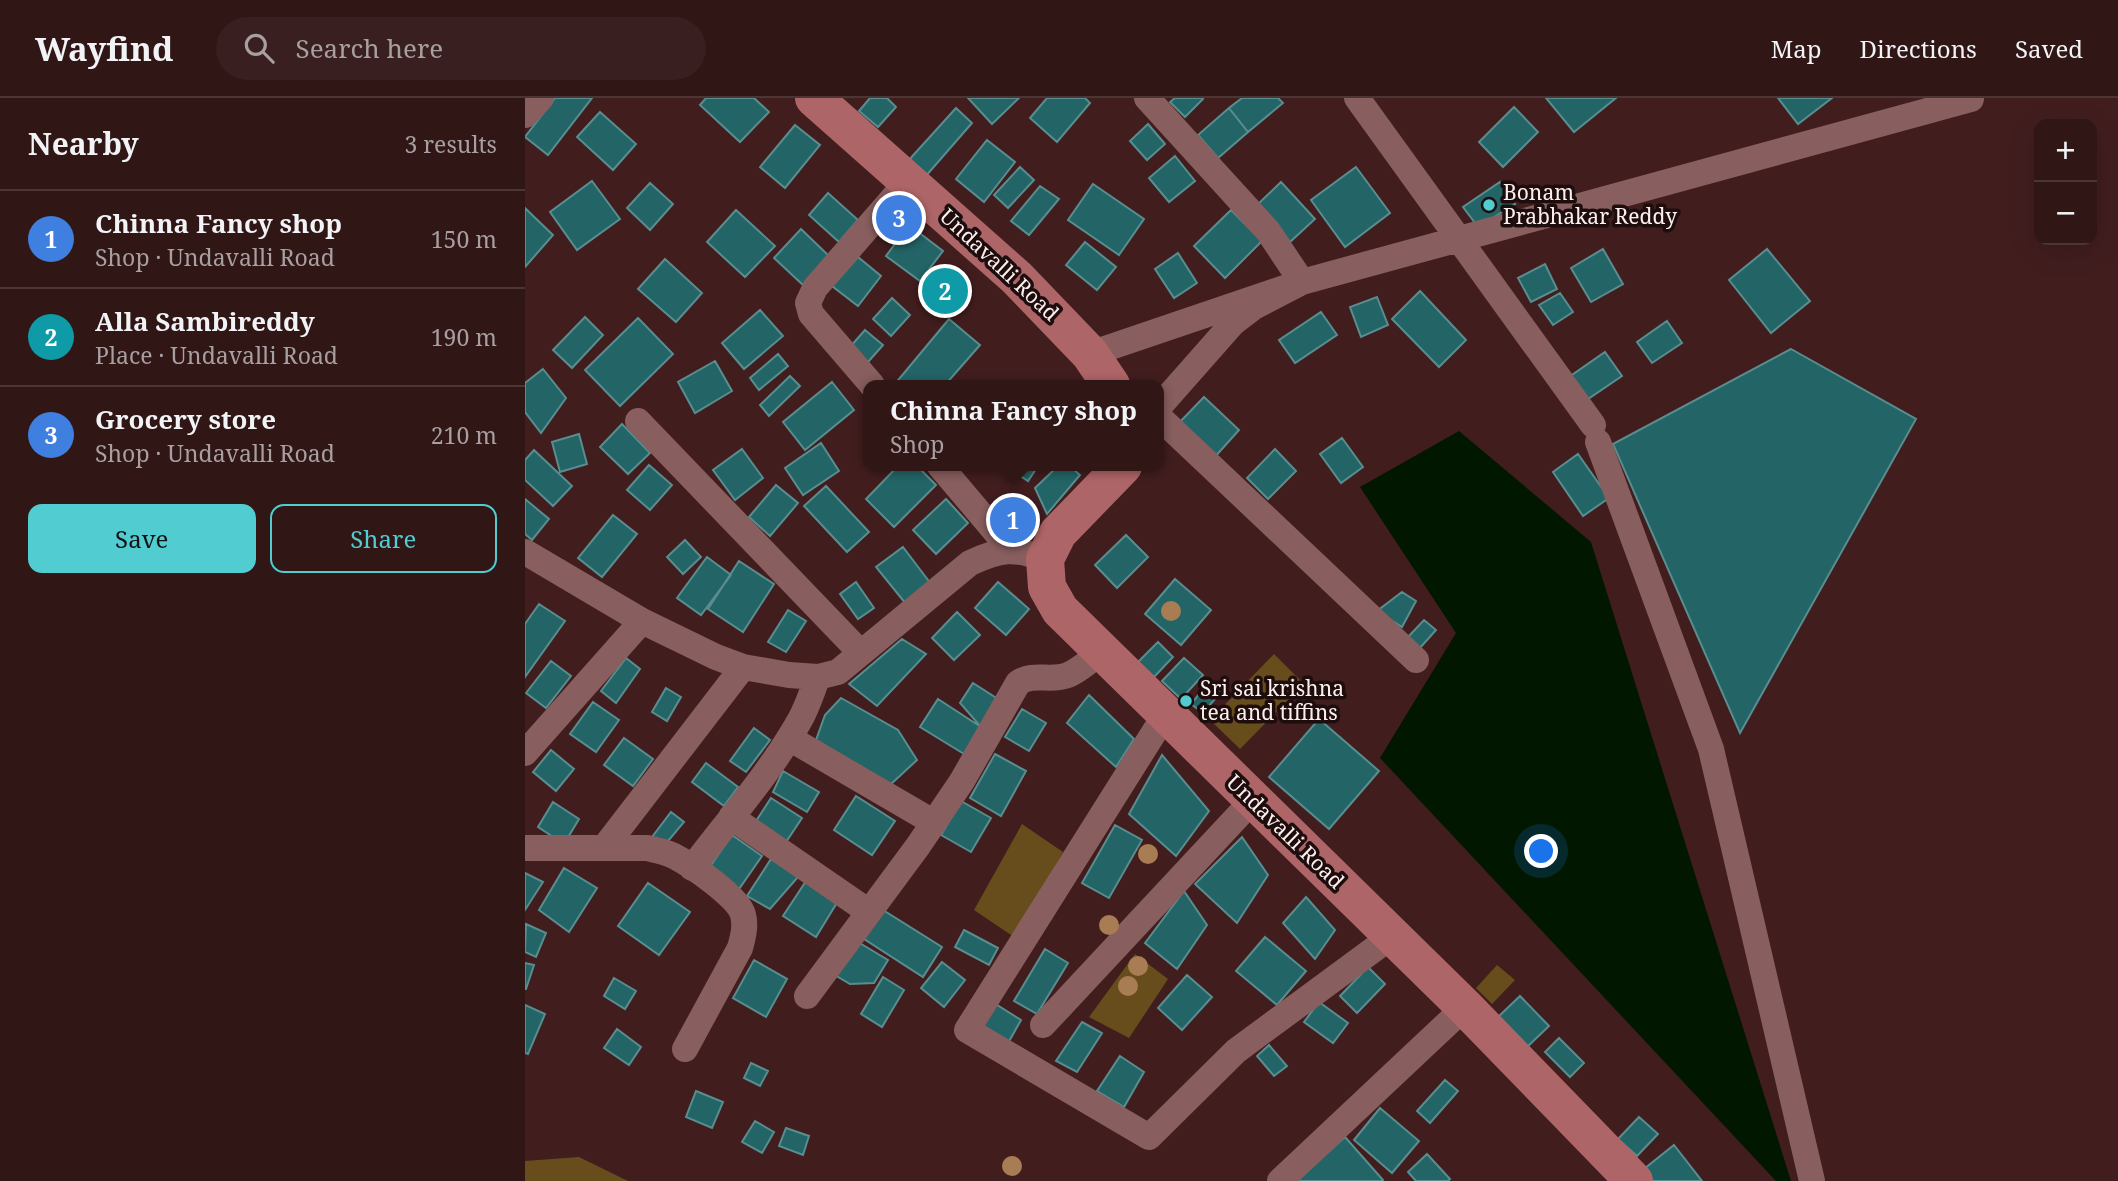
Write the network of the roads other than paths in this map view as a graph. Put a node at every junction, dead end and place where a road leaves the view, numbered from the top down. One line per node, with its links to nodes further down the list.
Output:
1 (541, 98): 6 (street)
2 (814, 98): 7 (main road, Undavalli Road)
3 (1147, 98): 9 (street)
4 (1357, 98): 8 (street)
5 (1971, 99): 8 (street)
6 (525, 115)
7 (908, 181): 10 (main road, Undavalli Road); 11 (street)
8 (1457, 239): 9 (street); 42 (street)
9 (1302, 282): 10 (street); 12 (street)
10 (1100, 370)
11 (868, 380)
12 (1164, 401)
13 (638, 421): 21 (street)
14 (1164, 422): 22 (street)
15 (945, 471): 18 (street)
16 (1118, 471): 18 (main road)
17 (525, 552): 19 (street)
18 (1028, 554): 20 (main road, Undavalli Road); 21 (street)
19 (642, 621): 23 (street); 27 (street)
20 (1102, 652): 25 (main road, Undavalli Road); 30 (street)
21 (861, 653): 24 (street)
22 (1416, 660)
23 (743, 667): 24 (street); 32 (street)
24 (818, 677): 26 (street)
25 (1165, 715): 28 (main road, Undavalli Road); 35 (street)
26 (789, 738): 29 (street); 30 (street)
27 (525, 752)
28 (1253, 800): 35 (main road, Undavalli Road); 38 (street)
29 (731, 817): 33 (street); 34 (street)
30 (933, 822): 34 (street)
31 (525, 848): 32 (street)
32 (604, 848): 33 (street)
33 (692, 868): 39 (street)
34 (869, 912): 36 (street)
35 (1392, 936): 37 (main road, Undavalli Road)
36 (807, 996)
37 (1465, 1007): 40 (main road, Undavalli Road); 41 (street)
38 (1043, 1025)
39 (685, 1049)
40 (1626, 1179)
41 (1280, 1181)
42 (1812, 1181)

